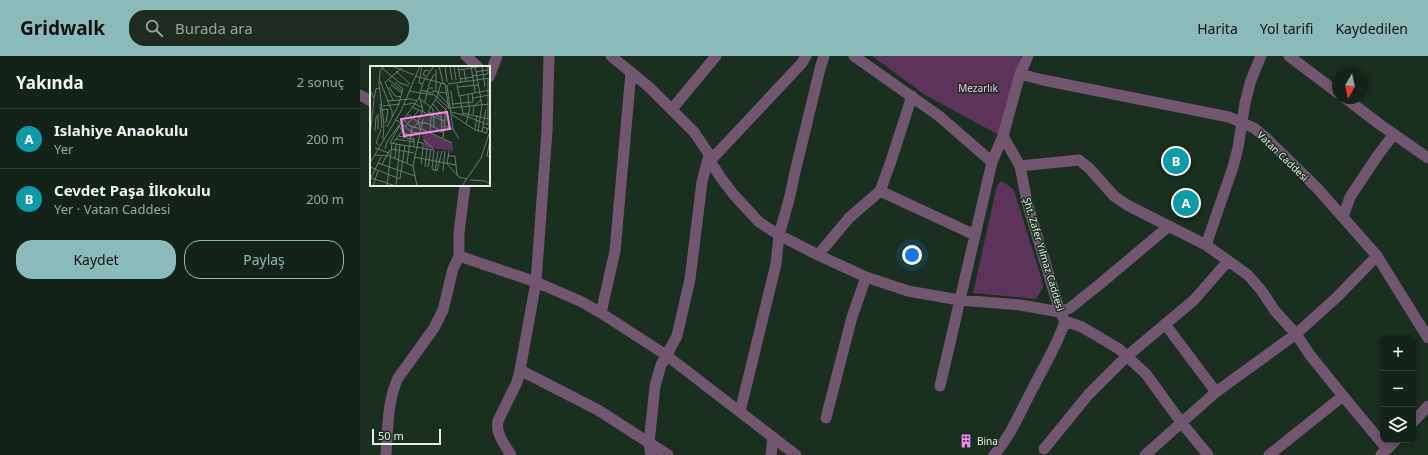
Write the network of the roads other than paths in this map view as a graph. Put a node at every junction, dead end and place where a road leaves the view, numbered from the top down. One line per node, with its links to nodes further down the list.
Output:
1 (466, 56): 12 (street)
2 (497, 56): 14 (street)
3 (549, 56): 41 (street)
4 (612, 56): 13 (street)
5 (716, 56): 21 (street)
6 (806, 56): 25 (street)
7 (824, 56): 34 (street)
8 (854, 56): 18 (street)
9 (1028, 56): 15 (street)
10 (1261, 56): 22 (street)
11 (1289, 56): 16 (street)
12 (477, 66)
13 (631, 72): 21 (street); 43 (street)
14 (490, 74)
15 (1020, 74): 22 (street, Vatan Caddesi); 24 (street)
16 (1332, 88)
17 (360, 95): 19 (street)
18 (912, 96): 27 (street); 30 (street)
19 (370, 100)
20 (1353, 104): 23 (street)
21 (672, 109): 25 (street)
22 (1242, 122): 31 (street, Vatan Caddesi); 35 (street)
23 (1394, 134): 26 (street); 31 (street)
24 (1003, 136): 27 (street); 28 (street, Şht. Zafer Yılmaz Caddesi)
25 (710, 157): 34 (street); 48 (street)
26 (1428, 158)
27 (992, 162): 33 (street)
28 (1020, 166): 32 (street); 44 (street, Şht. Zafer Yılmaz Caddesi)
29 (465, 186): 37 (street)
30 (880, 191): 33 (street); 36 (street)
31 (1343, 218): 38 (street, Vatan Caddesi)
32 (1169, 226): 35 (street); 44 (street)
33 (974, 235): 42 (street)
34 (779, 236): 36 (street); 55 (street)
35 (1206, 245): 39 (street)
36 (818, 255): 40 (street)
37 (458, 256): 41 (street); 64 (street)
38 (1377, 256): 46 (street); 47 (street, Vatan Caddesi)
39 (1228, 261): 45 (street); 46 (street)
40 (866, 277): 42 (street); 56 (street)
41 (536, 282): 43 (street); 50 (street)
42 (959, 300): 44 (street); 51 (street)
43 (601, 313): 48 (street)
44 (1062, 316): 49 (street); 70 (street, Şht. Zafer Yılmaz Caddesi)
45 (1165, 324): 49 (street); 52 (street)
46 (1296, 334): 52 (street); 53 (street)
47 (1428, 338)
48 (666, 355): 55 (street); 60 (street)
49 (1126, 357): 58 (street); 62 (street)
50 (520, 370): 60 (street); 65 (street)
51 (940, 386)
52 (1216, 392): 58 (street)
53 (1343, 396): 63 (street); 73 (street)
54 (1428, 406): 57 (street)
55 (740, 412): 59 (street)
56 (826, 418)
57 (1416, 419)
58 (1181, 422): 71 (street); 72 (street)
59 (773, 438): 68 (street); 69 (street)
60 (649, 443): 66 (street); 67 (street)
61 (1393, 443): 63 (street)
62 (1044, 449)
63 (1384, 452)
64 (386, 455)
65 (511, 455)
66 (651, 455)
67 (668, 455)
68 (771, 455)
69 (796, 455)
70 (994, 455)
71 (1145, 455)
72 (1208, 455)
73 (1269, 455)

